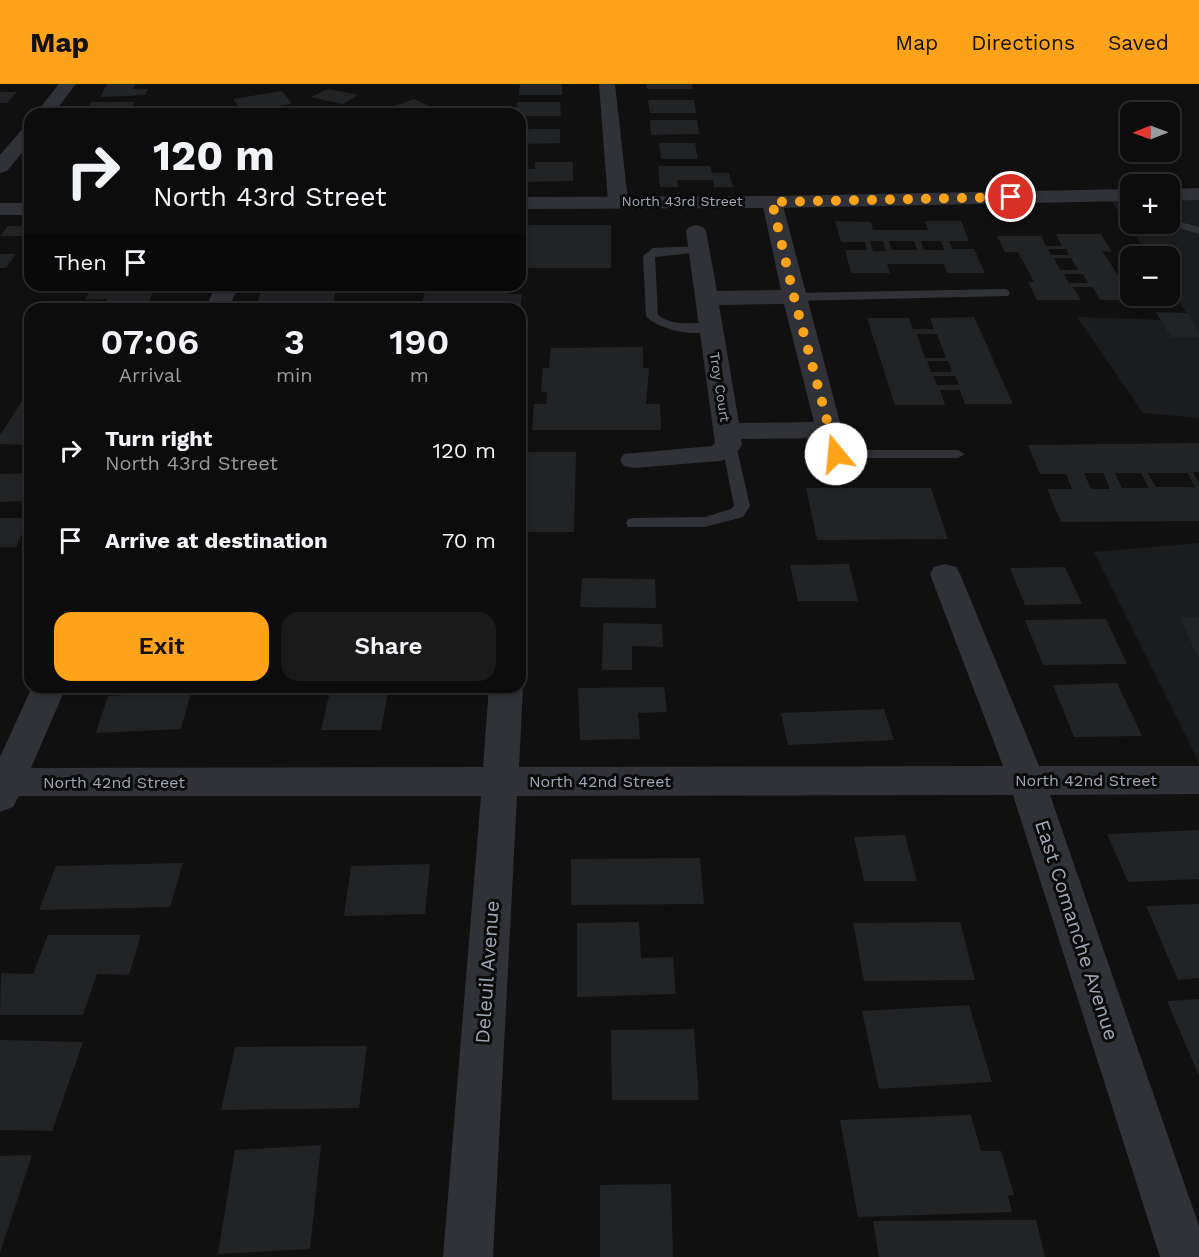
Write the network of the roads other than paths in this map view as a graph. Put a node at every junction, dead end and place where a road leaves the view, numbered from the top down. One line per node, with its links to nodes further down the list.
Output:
1 (68, 84): 3 (street)
2 (607, 84): 9 (street)
3 (49, 108)
4 (24, 137): 5 (street)
5 (0, 167)
6 (1199, 194): 8 (street)
7 (1120, 195): 11 (street, North 43rd Street)
8 (1180, 195)
9 (618, 201): 10 (street, North 43rd Street); 11 (street, North 43rd Street)
10 (526, 202)
11 (772, 202): 18 (street)
12 (24, 209): 13 (street)
13 (0, 210)
14 (1180, 225): 15 (lane)
15 (1199, 231)
16 (697, 241): 19 (street, Troy Court); 20 (lane)
17 (1004, 293): 18 (lane)
18 (794, 297): 19 (street); 21 (street)
19 (706, 298): 20 (street, Troy Court)
20 (710, 327): 22 (street, Troy Court)
21 (829, 430): 22 (street); 23 (lane)
22 (727, 438): 24 (street, Troy Court); 25 (lane)
23 (958, 454)
24 (634, 460)
25 (634, 523)
26 (945, 574): 31 (street, East Comanche Avenue)
27 (46, 693): 32 (street)
28 (506, 693): 30 (street, Deleuil Avenue)
29 (1199, 780): 31 (street, North 42nd Street)
30 (499, 781): 31 (street, North 42nd Street); 32 (street, North 42nd Street); 33 (street, Deleuil Avenue)
31 (1027, 781): 34 (street, East Comanche Avenue)
32 (2, 787)
33 (468, 1257)
34 (1185, 1257)

